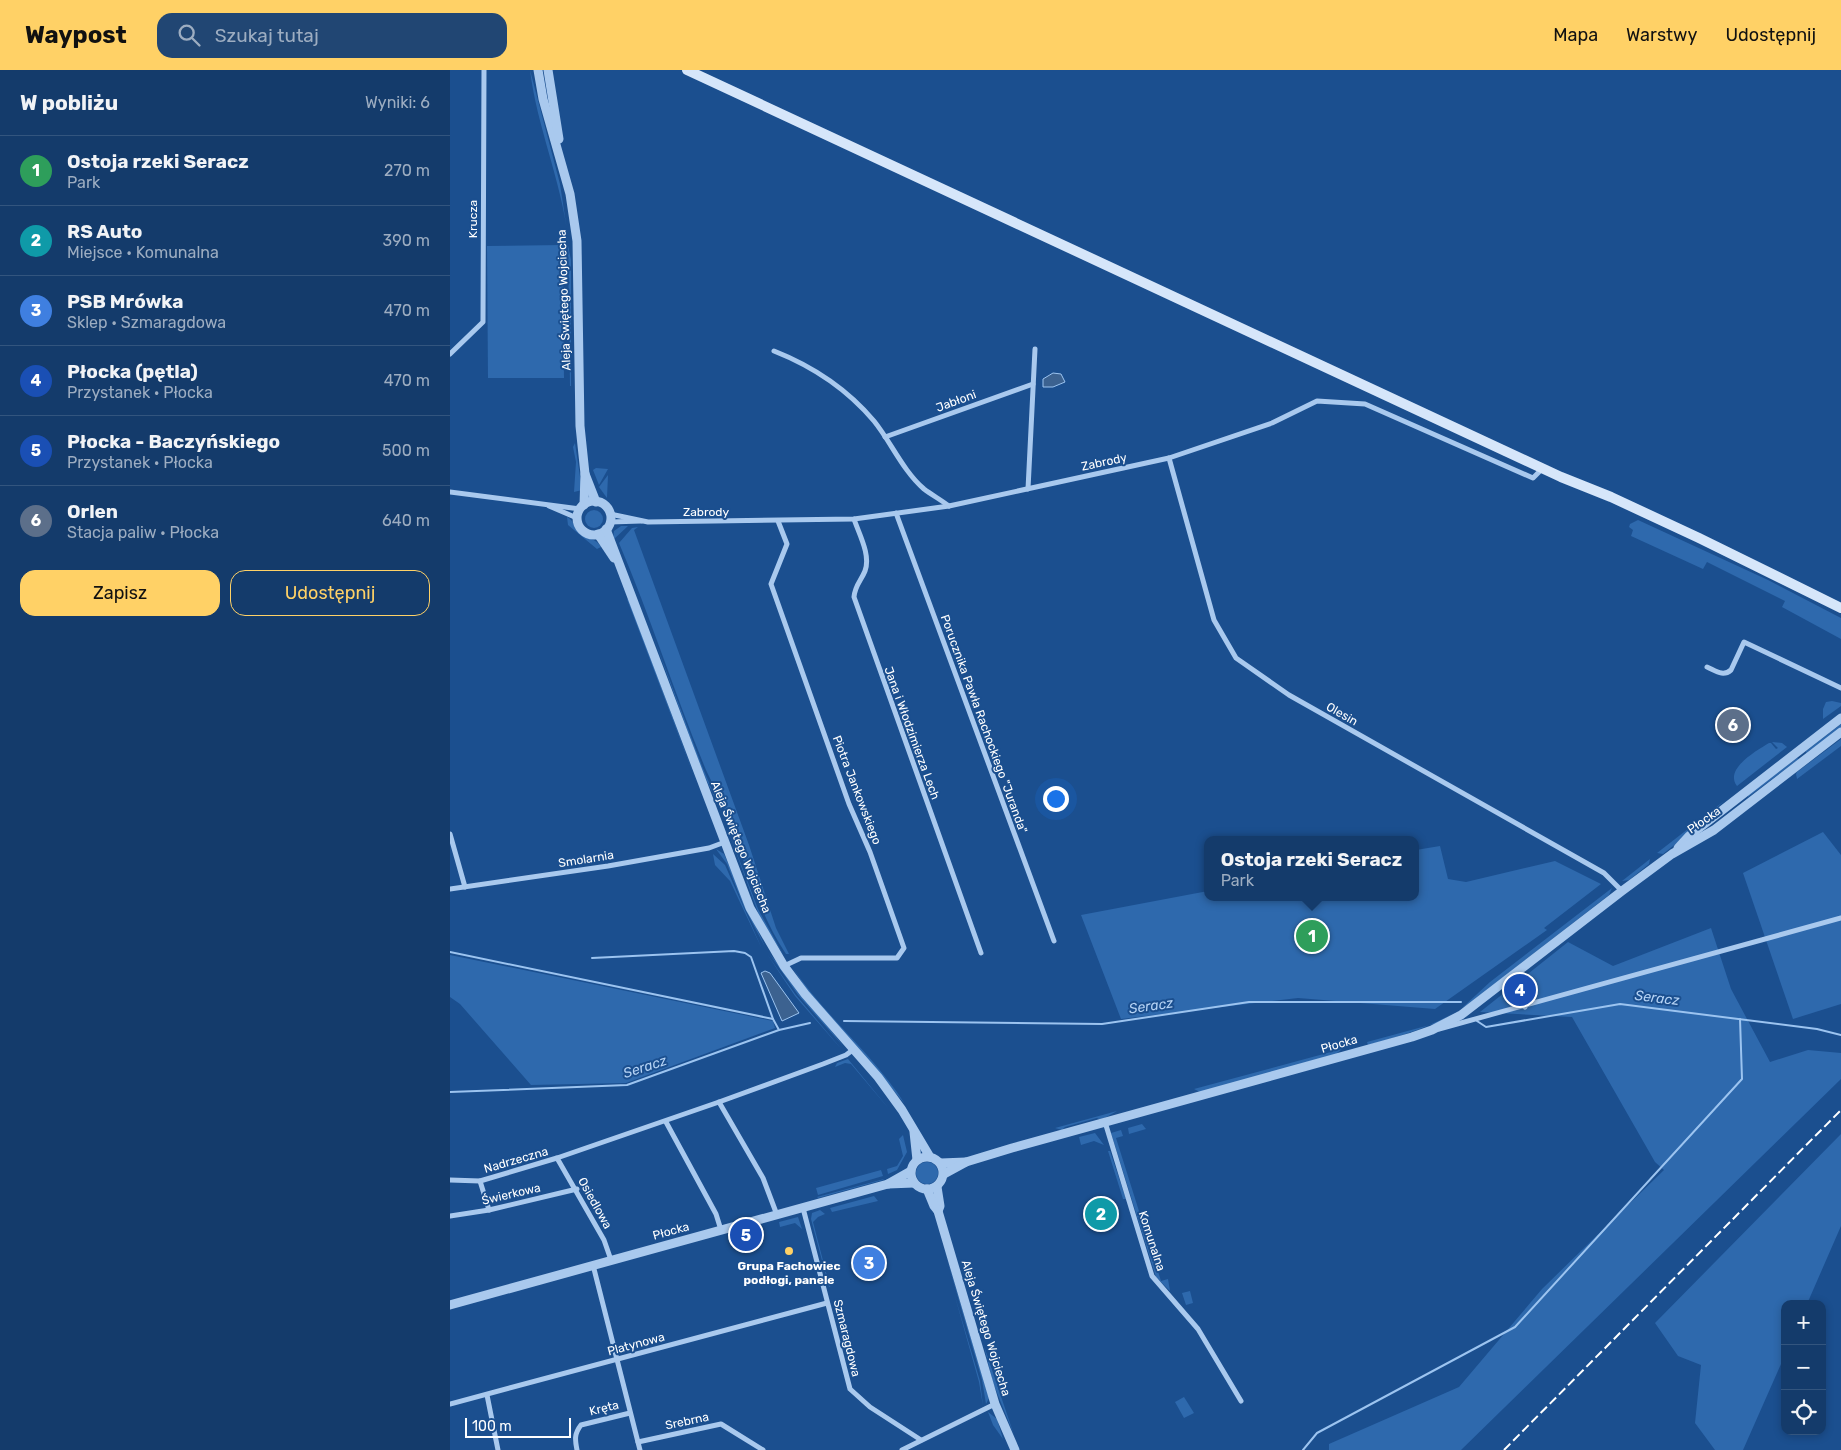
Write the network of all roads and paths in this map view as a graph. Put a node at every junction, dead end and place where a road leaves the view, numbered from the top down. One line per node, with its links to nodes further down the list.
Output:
1 (484, 70): 8 (street, Krucza)
2 (538, 70): 5 (street, Aleja Świętego Wojciecha)
3 (548, 70): 5 (street)
4 (687, 70): 12 (main road)
5 (559, 152): 13 (street, Aleja Świętego Wojciecha)
6 (1035, 348): 9 (street)
7 (774, 351): 10 (street)
8 (450, 354)
9 (1033, 384): 10 (street, Jabłoni); 14 (street)
10 (885, 437): 18 (street)
11 (1169, 458): 12 (street, Zabrody); 14 (street, Zabrody); 42 (street, Olesin)
12 (1543, 469): 26 (main road)
13 (585, 474): 16 (street, Aleja Świętego Wojciecha); 19 (street, Aleja Świętego Wojciecha)
14 (1028, 489): 18 (street, Zabrody)
15 (450, 492): 17 (street)
16 (596, 502): 19 (street); 23 (street)
17 (549, 505): 19 (street); 19 (street)
18 (950, 506): 20 (street, Zabrody)
19 (580, 511): 24 (street)
20 (896, 513): 21 (street, Zabrody); 44 (street, Porucznika Pawła Rachockiego "Juranda")
21 (854, 519): 22 (street, Zabrody); 45 (street, Jana i Włodzimierza Lech)
22 (778, 521): 23 (street, Zabrody); 46 (street, Piotra Jankowskiego)
23 (609, 522): 24 (street); 25 (street, Aleja Świętego Wojciecha)
24 (598, 534): 25 (street, Aleja Świętego Wojciecha)
25 (618, 564): 38 (street, Aleja Świętego Wojciecha)
26 (1798, 588): 27 (main road); 28 (main road)
27 (1841, 608)
28 (1841, 614)
29 (1707, 667): 30 (street)
30 (1841, 688)
31 (1841, 718): 33 (street, Płocka)
32 (1841, 732): 34 (street, Płocka)
33 (1800, 751): 34 (street); 35 (street, Płocka)
34 (1806, 759): 36 (street, Płocka)
35 (1739, 797): 36 (street); 39 (street, Płocka)
36 (1748, 804): 39 (street, Płocka)
37 (450, 834): 40 (street)
38 (725, 842): 40 (street, Smolarnia); 46 (street, Aleja Świętego Wojciecha)
39 (1672, 854): 42 (street, Płocka)
40 (465, 887): 41 (street, Smolarnia)
41 (450, 889)
42 (1622, 891): 47 (street, Płocka)
43 (1841, 918): 48 (street)
44 (1054, 941)
45 (981, 953)
46 (784, 966): 50 (street, Aleja Świętego Wojciecha)
47 (1503, 982): 48 (street); 49 (street, Płocka)
48 (1525, 1007): 49 (street)
49 (1432, 1030): 53 (street, Płocka)
50 (854, 1049): 51 (street, Nadrzeczna); 54 (street, Aleja Świętego Wojciecha)
51 (719, 1102): 52 (street, Nadrzeczna); 72 (street)
52 (666, 1122): 56 (street, Nadrzeczna); 74 (street)
53 (1105, 1122): 58 (street, Płocka); 82 (street, Komunalna)
54 (914, 1132): 55 (street, Aleja Świętego Wojciecha); 57 (street, Aleja Świętego Wojciecha)
55 (930, 1157): 57 (street); 59 (street)
56 (557, 1158): 63 (street, Nadrzeczna); 67 (street, Osiedlowa)
57 (917, 1160): 60 (street)
58 (966, 1162): 59 (street, Płocka); 61 (street, Płocka)
59 (941, 1163): 61 (street)
60 (911, 1171): 64 (street); 65 (street, Płocka)
61 (944, 1174): 66 (street)
62 (450, 1180): 63 (street, Nadrzeczna)
63 (480, 1181): 70 (street)
64 (914, 1183): 65 (street, Płocka); 68 (street)
65 (888, 1184): 69 (street, Płocka)
66 (937, 1187): 68 (street); 71 (street, Aleja Świętego Wojciecha)
67 (577, 1189): 70 (street, Świerkowa); 75 (street, Osiedlowa)
68 (927, 1190): 71 (street, Aleja Świętego Wojciecha)
69 (803, 1208): 72 (street, Płocka); 78 (street, Szmaragdowa)
70 (489, 1210): 73 (street, Świerkowa)
71 (938, 1211): 84 (street, Aleja Świętego Wojciecha)
72 (777, 1215): 74 (street, Płocka)
73 (450, 1216)
74 (721, 1230): 75 (street, Płocka)
75 (611, 1260): 76 (street, Płocka)
76 (593, 1265): 77 (street, Płocka); 80 (street)
77 (455, 1301): 79 (street, Płocka)
78 (827, 1303): 80 (street, Platynowa); 86 (street, Szmaragdowa)
79 (450, 1305)
80 (616, 1360): 81 (street, Platynowa); 85 (street)
81 (487, 1395): 83 (street, Platynowa); 88 (street)
82 (1240, 1401)
83 (450, 1404)
84 (995, 1404): 86 (street); 93 (street, Aleja Świętego Wojciecha)
85 (630, 1412): 87 (street); 89 (street, Kręta)
86 (921, 1440): 92 (street)
87 (638, 1442): 90 (street); 91 (street, Srebrna)
88 (498, 1450)
89 (578, 1450)
90 (640, 1450)
91 (763, 1450)
92 (902, 1450)
93 (1014, 1450)

